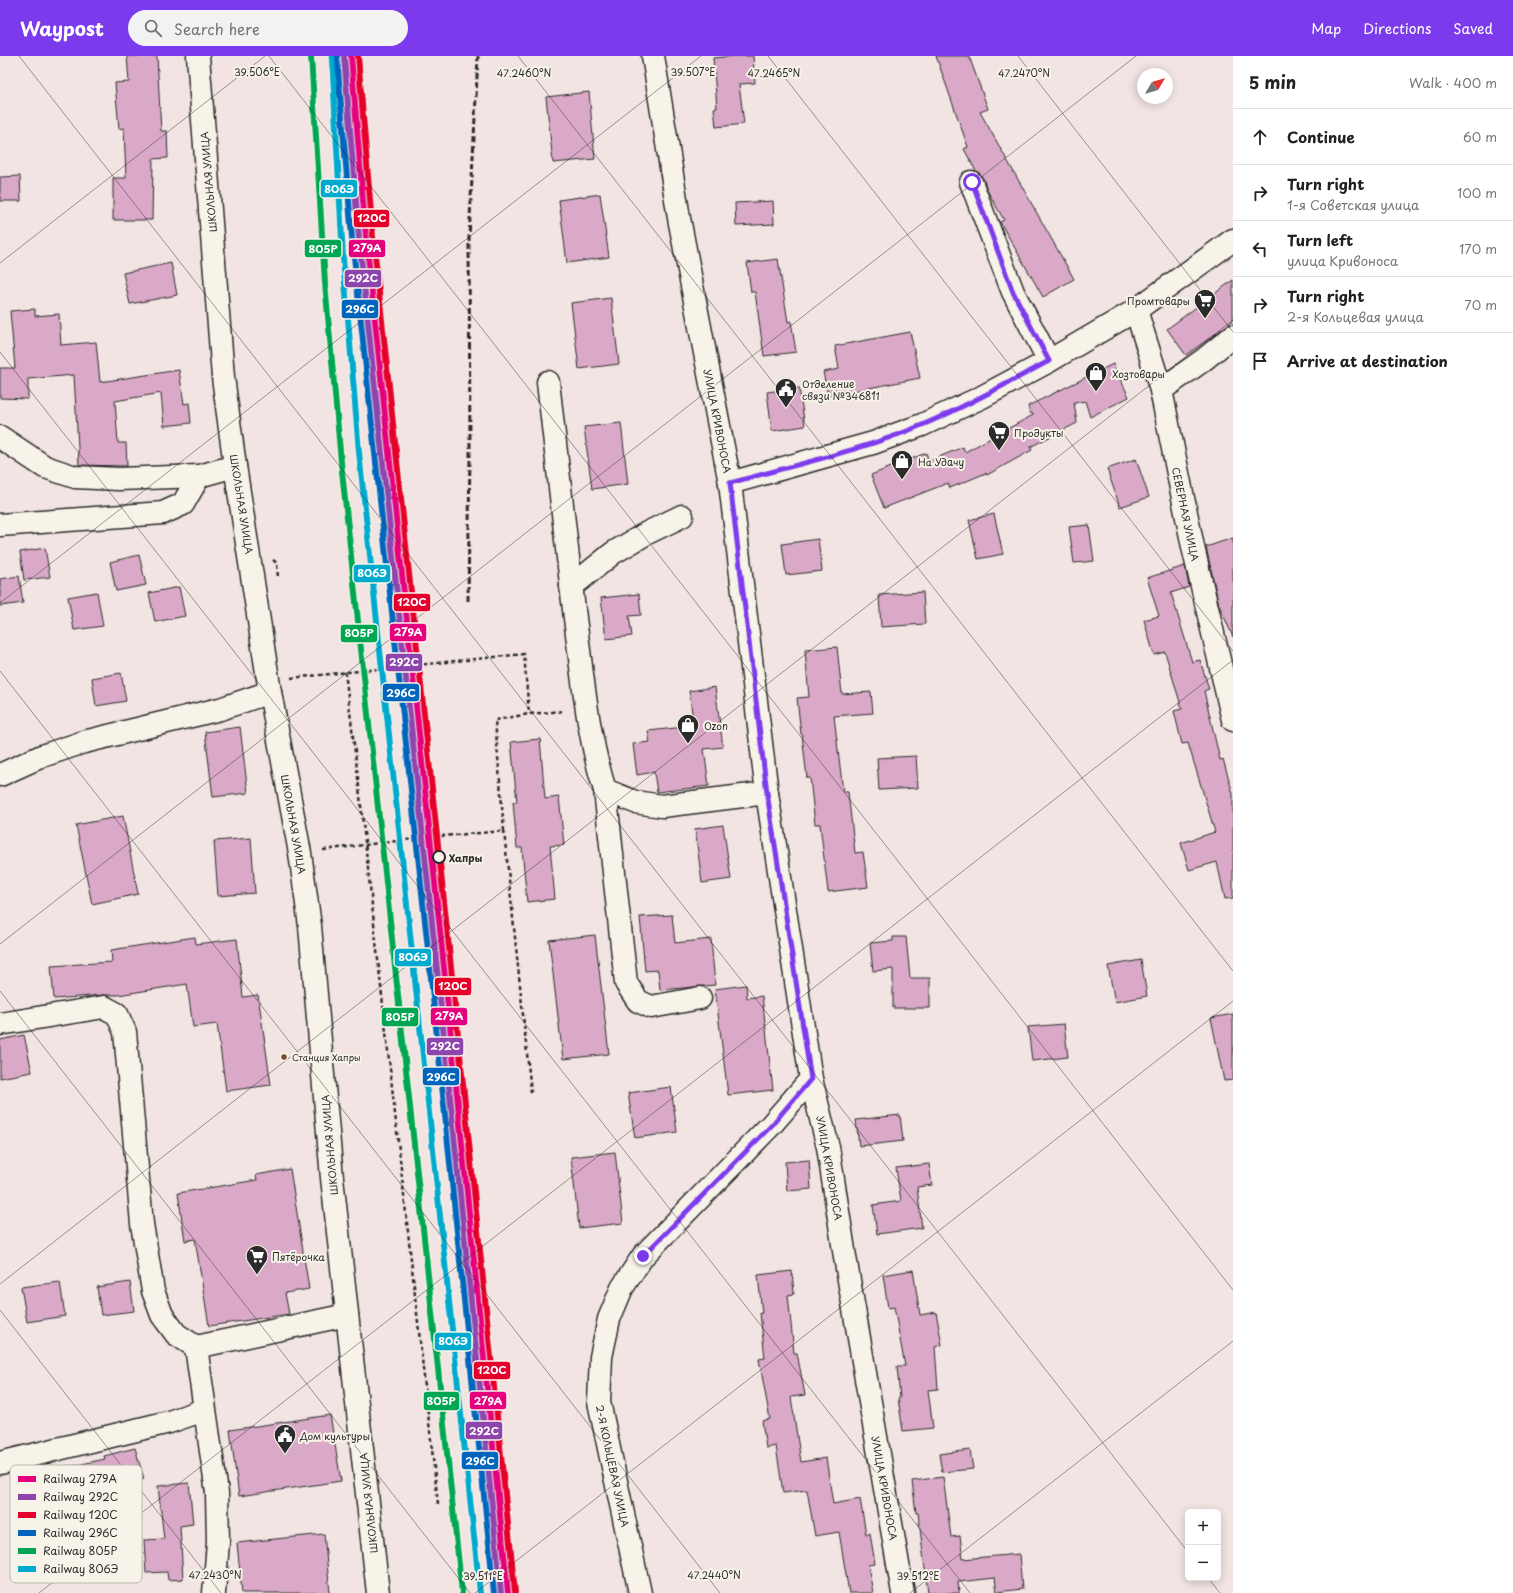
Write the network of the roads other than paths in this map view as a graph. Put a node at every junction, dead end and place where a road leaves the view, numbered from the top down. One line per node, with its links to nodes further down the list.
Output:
1 (198, 56): 11 (street, ШКОЛЬНАЯ УЛИЦА)
2 (653, 56): 13 (street, УЛИЦА КРИВОНОСА)
3 (972, 182): 7 (street)
4 (1233, 240): 5 (street)
5 (1136, 310): 7 (street); 9 (street, СЕВЕРНАЯ УЛИЦА)
6 (1233, 336): 9 (street)
7 (1049, 361): 13 (street)
8 (548, 382): 16 (street)
9 (1161, 390): 18 (street, СЕВЕРНАЯ УЛИЦА)
10 (0, 436): 12 (street)
11 (235, 466): 12 (street); 17 (street, ШКОЛЬНАЯ УЛИЦА)
12 (199, 476): 15 (street)
13 (730, 483): 21 (street, УЛИЦА КРИВОНОСА)
14 (682, 516): 16 (street)
15 (0, 525)
16 (571, 587): 20 (street)
17 (277, 685): 19 (street); 25 (street, ШКОЛЬНАЯ УЛИЦА)
18 (1233, 720)
19 (0, 775)
20 (605, 790): 21 (street); 22 (street)
21 (767, 793): 24 (street, УЛИЦА КРИВОНОСА)
22 (700, 998)
23 (0, 1024): 26 (street)
24 (811, 1079): 31 (street, 2-Я КОЛЬЦЕВАЯ УЛИЦА); 32 (street, УЛИЦА КРИВОНОСА)
25 (347, 1315): 26 (street); 30 (street, ШКОЛЬНАЯ УЛИЦА)
26 (196, 1346): 27 (street)
27 (204, 1410): 28 (street); 29 (street)
28 (0, 1463)
29 (214, 1593)
30 (378, 1593)
31 (640, 1593)
32 (903, 1593)

